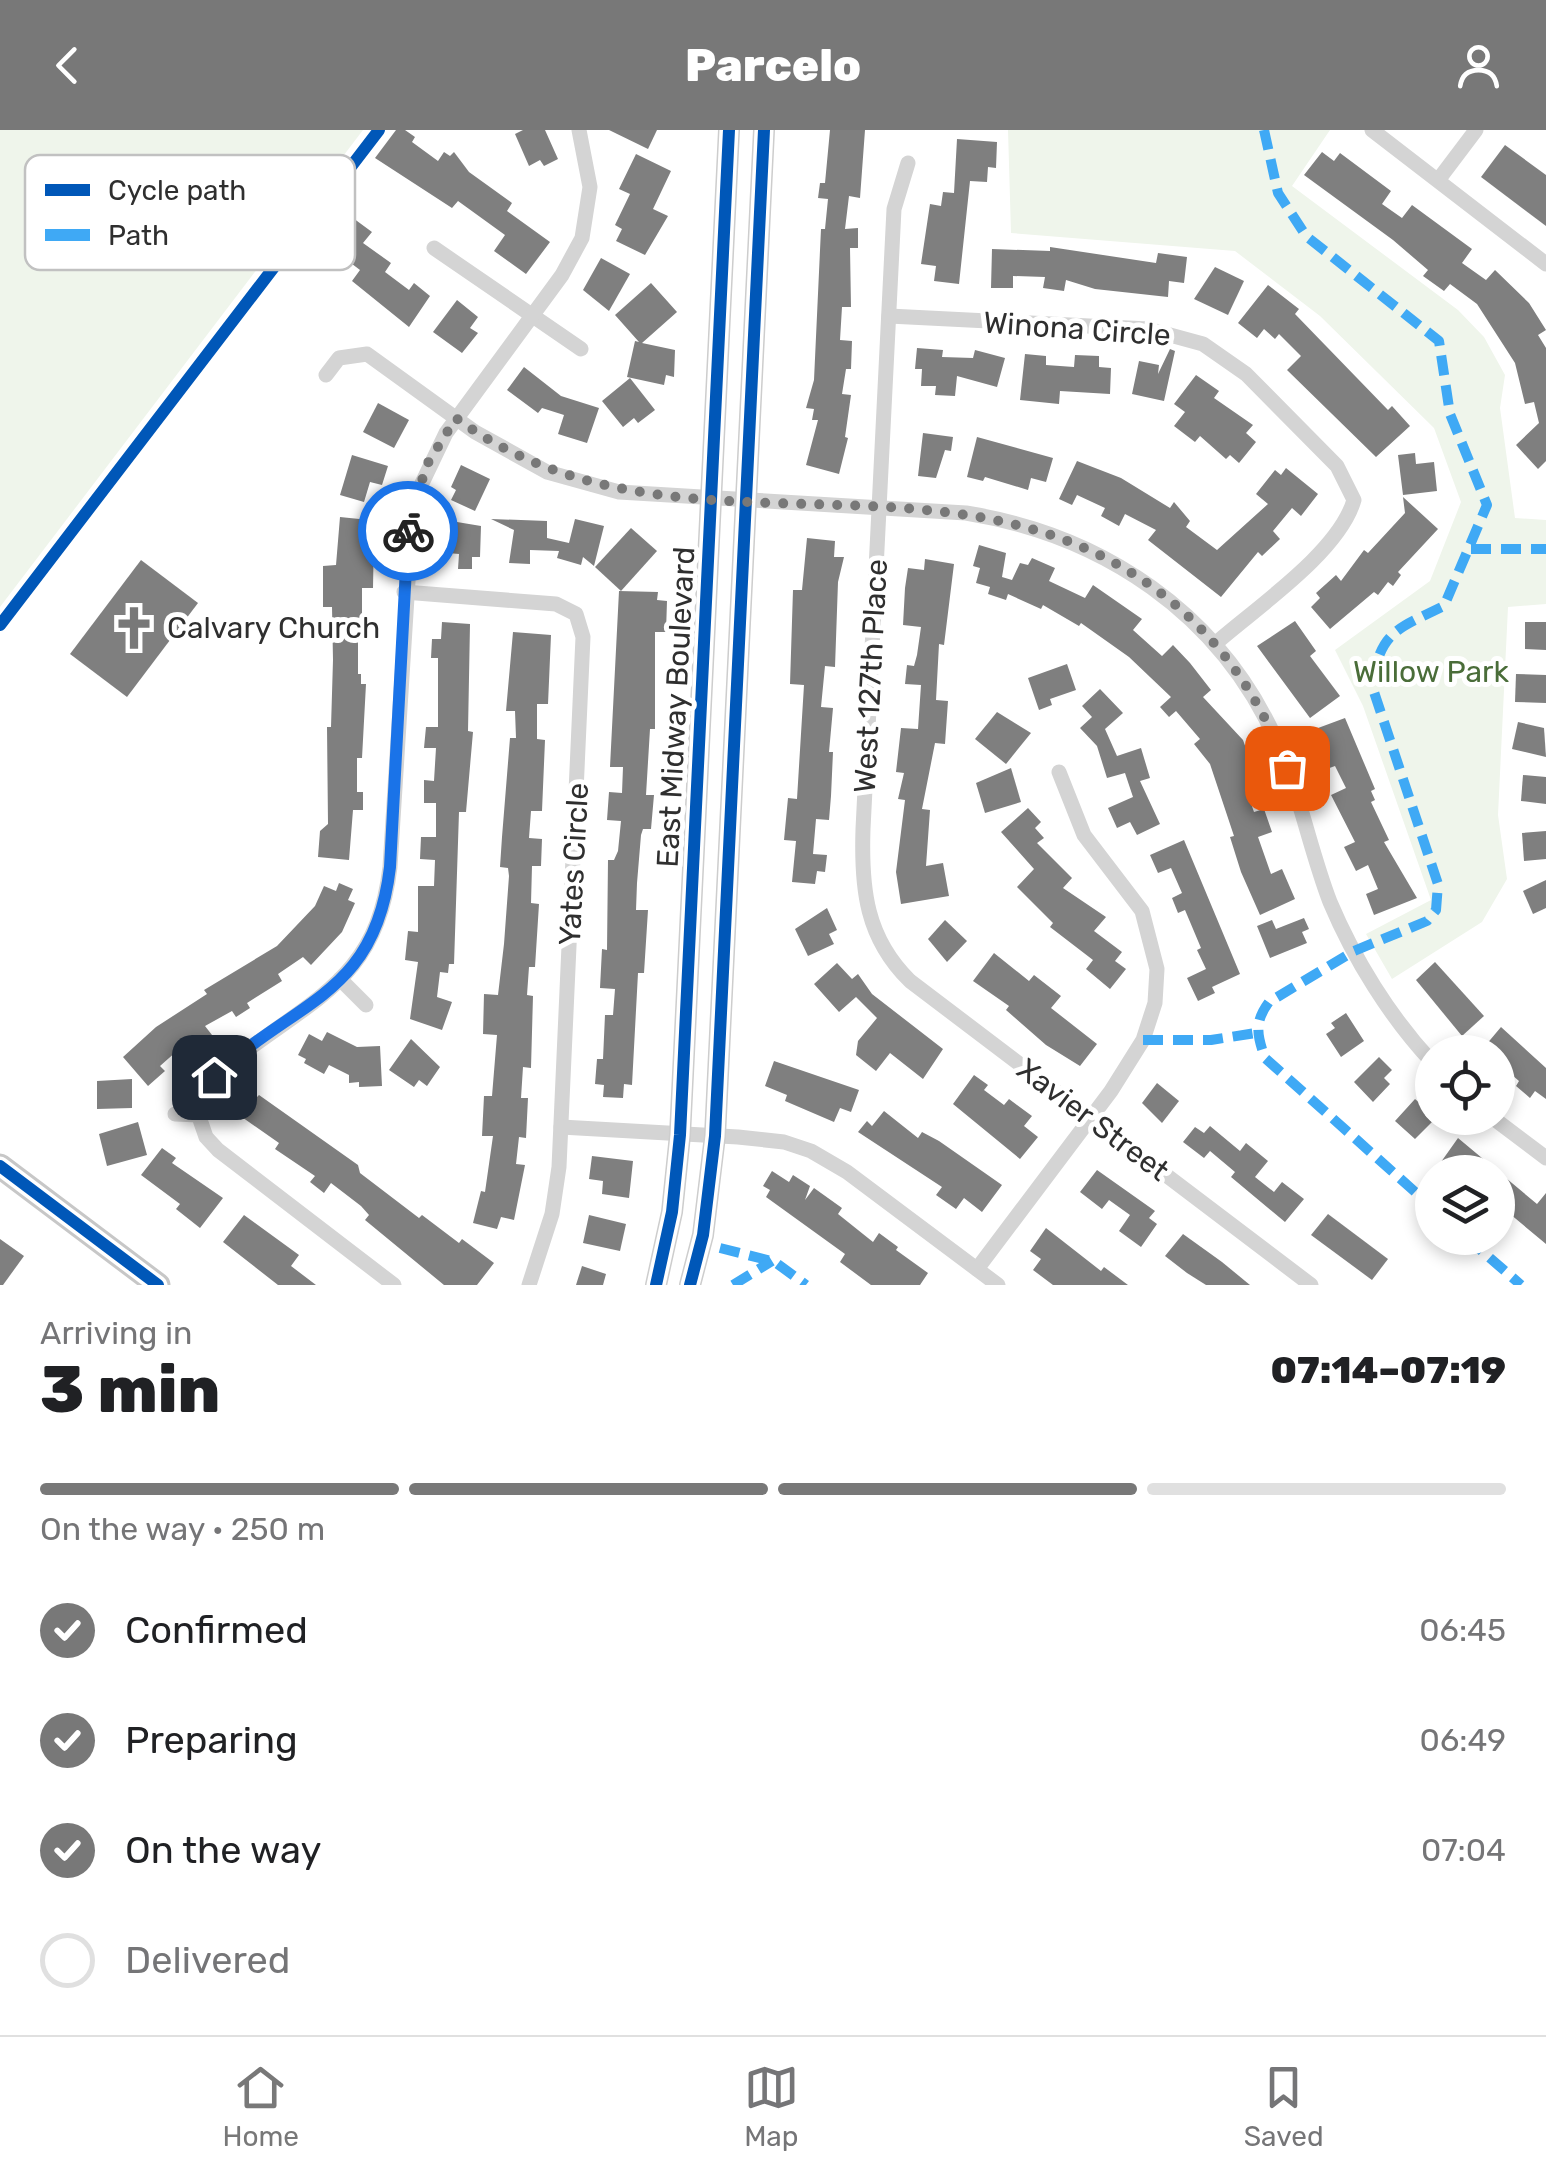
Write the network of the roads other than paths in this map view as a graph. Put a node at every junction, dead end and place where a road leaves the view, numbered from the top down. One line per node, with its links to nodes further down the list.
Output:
1 (579, 130): 10 (street)
2 (728, 130): 15 (main road, East Midway Boulevard)
3 (764, 130): 16 (main road, East Midway Boulevard)
4 (1372, 130): 7 (street)
5 (1476, 130): 7 (street)
6 (908, 163): 11 (street, West 127th Place)
7 (1439, 179): 9 (street)
8 (434, 248): 10 (street)
9 (1546, 264)
10 (532, 315): 12 (street); 14 (street)
11 (889, 316): 17 (street, West 127th Place); 19 (street, Winona Circle)
12 (582, 349)
13 (326, 375): 14 (street)
14 (456, 418): 15 (street); 18 (street)
15 (711, 499): 16 (street); 30 (main road, East Midway Boulevard)
16 (746, 501): 17 (street); 31 (main road, East Midway Boulevard)
17 (880, 508): 19 (street); 21 (street, West 127th Place)
18 (404, 592): 22 (street); 28 (street, Yates Circle)
19 (1216, 643): 24 (street)
20 (1059, 772): 27 (street)
21 (882, 948): 27 (street, Xavier Street)
22 (340, 979): 23 (street); 26 (street)
23 (366, 1006)
24 (1415, 1041)
25 (175, 1114): 26 (street)
26 (198, 1115): 36 (street)
27 (1090, 1118): 34 (street); 41 (street, Xavier Street)
28 (561, 1126): 30 (street); 37 (street, Yates Circle)
29 (1515, 1134): 32 (street)
30 (680, 1135): 31 (street); 38 (main road, East Midway Boulevard)
31 (715, 1136): 34 (street); 39 (main road, East Midway Boulevard)
32 (1546, 1158)
33 (0, 1166): 35 (main road)
34 (977, 1270): 40 (street)
35 (158, 1285)
36 (394, 1285)
37 (529, 1285)
38 (656, 1285)
39 (690, 1285)
40 (998, 1285)
41 (1311, 1285)

